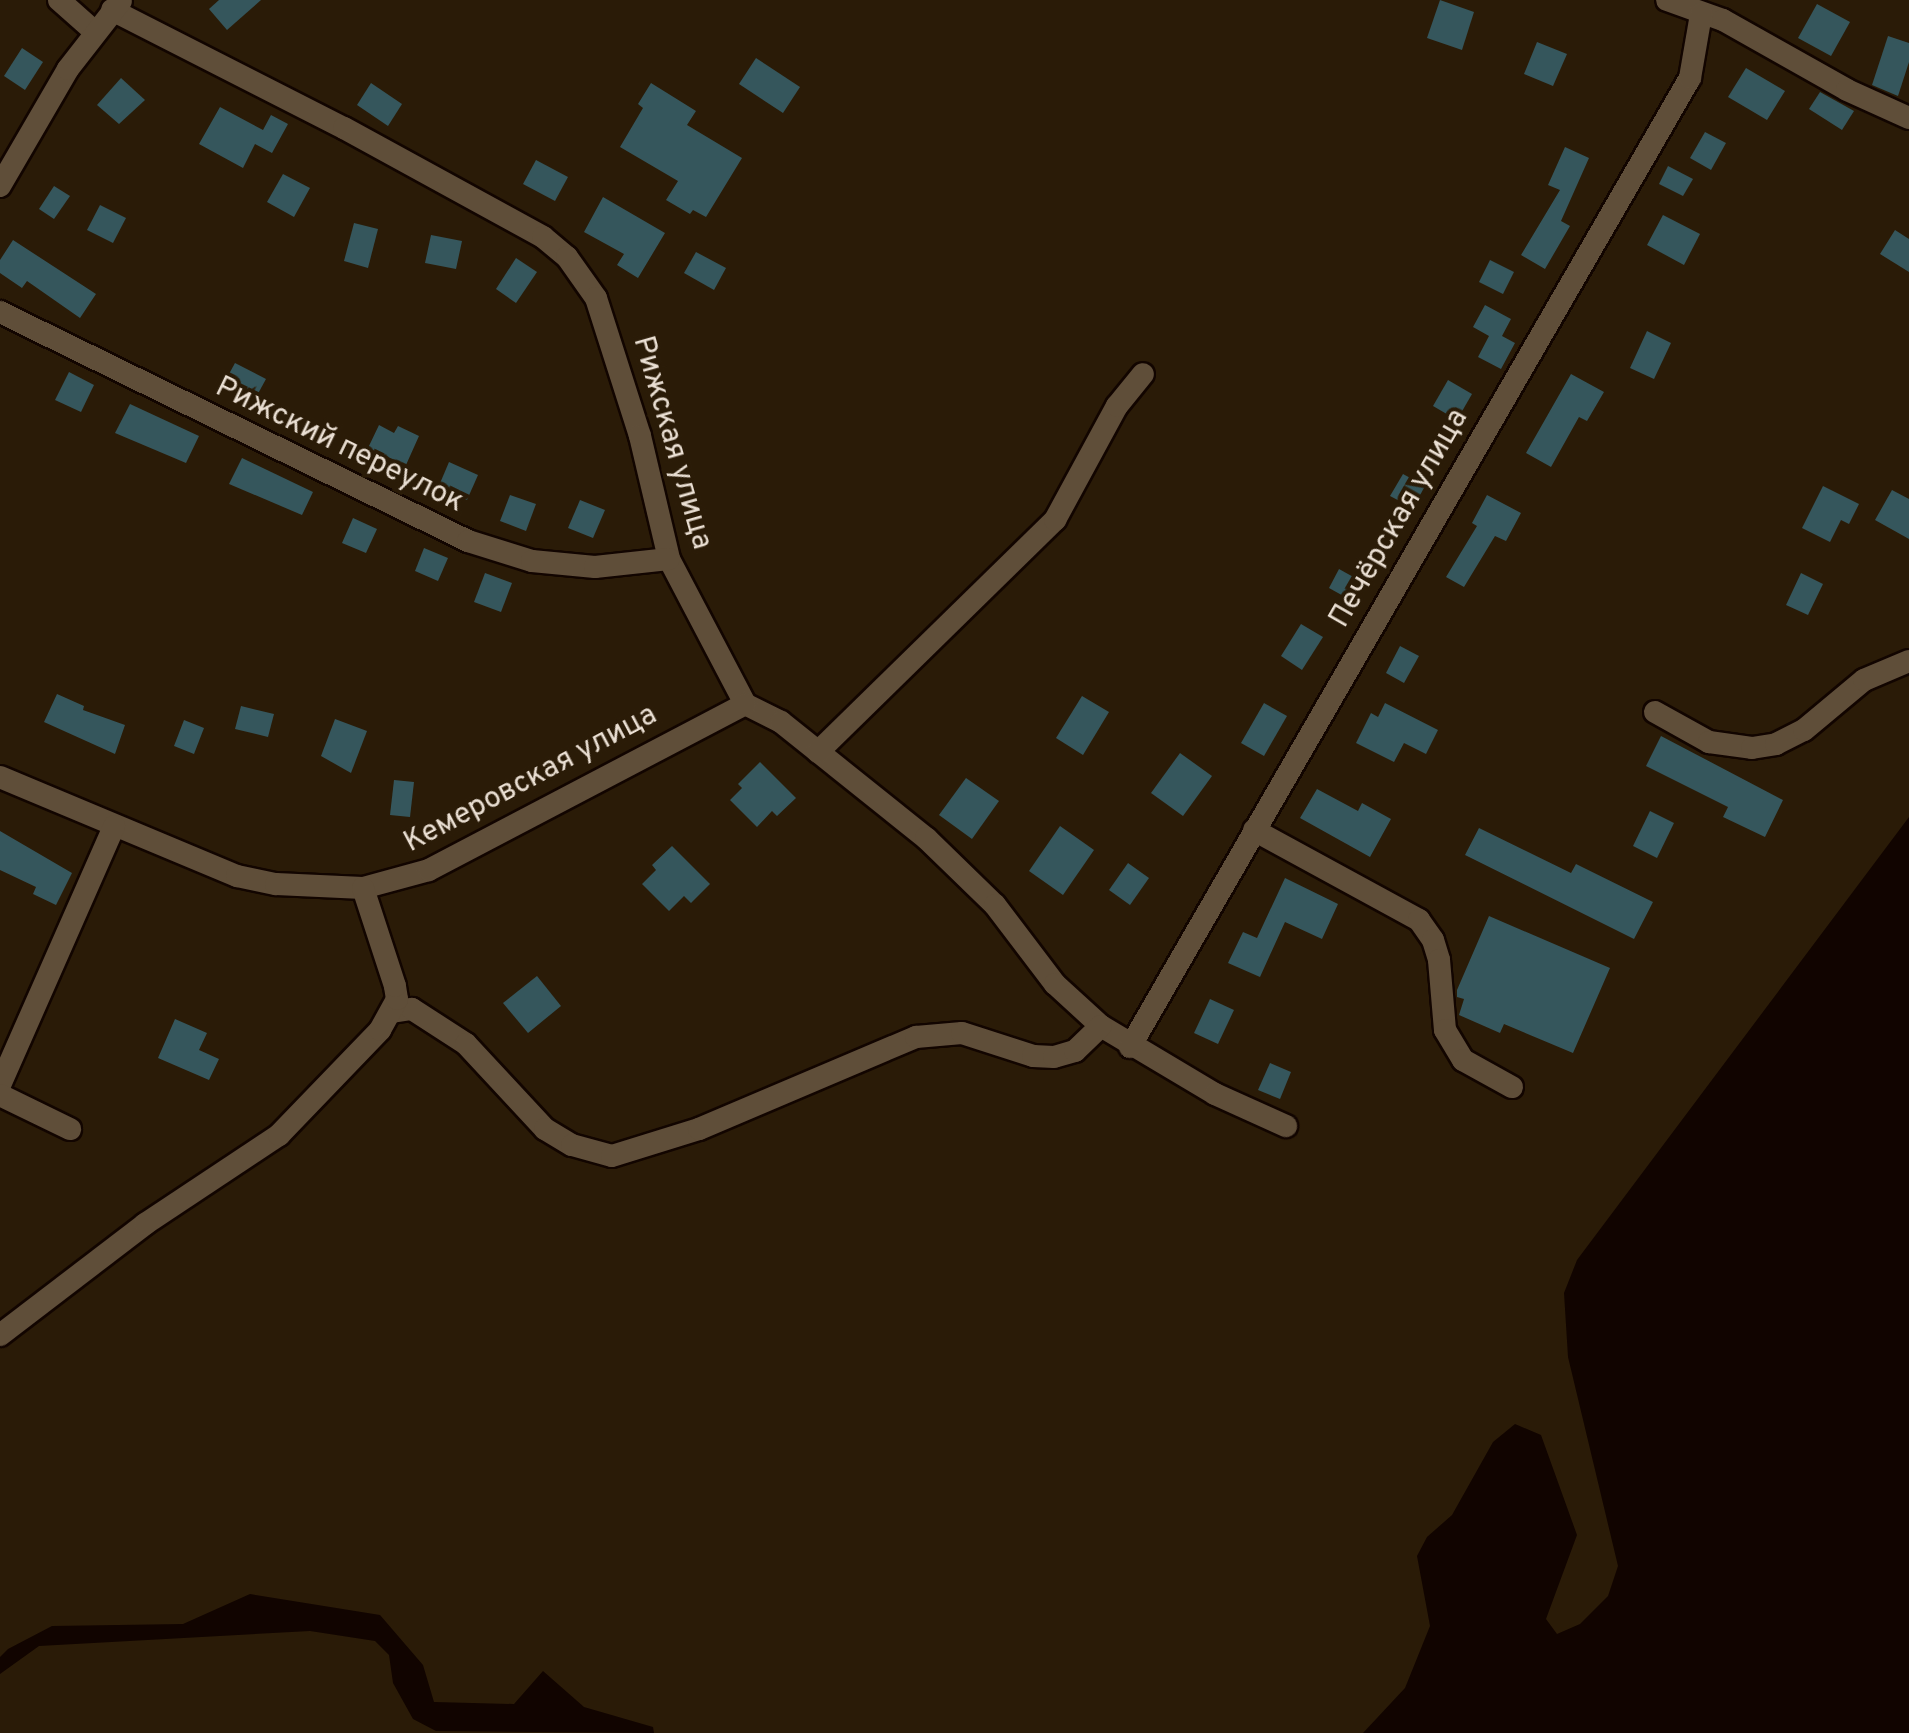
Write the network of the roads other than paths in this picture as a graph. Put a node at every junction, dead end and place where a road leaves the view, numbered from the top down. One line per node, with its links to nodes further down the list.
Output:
1 (58, 0): 5 (street)
2 (1667, 0): 4 (street)
3 (117, 5): 5 (street); 10 (street, Рижская улица)
4 (1701, 14): 6 (street); 17 (street, Печёрская улица)
5 (95, 32): 7 (street)
6 (1909, 118)
7 (0, 186)
8 (0, 312): 10 (street, Рижский переулок)
9 (1144, 374): 14 (street)
10 (670, 559): 12 (street, Рижская улица)
11 (1909, 661): 13 (street)
12 (745, 704): 14 (street); 18 (street, Кемеровская улица)
13 (1656, 712)
14 (818, 752): 20 (street)
15 (0, 777): 16 (street, Кемеровская улица)
16 (114, 826): 18 (street, Кемеровская улица); 22 (street)
17 (1254, 830): 21 (street, Печёрская улица); 23 (street)
18 (363, 888): 19 (street)
19 (392, 1012): 20 (street); 27 (street)
20 (1101, 1026): 21 (street)
21 (1130, 1047): 25 (street)
22 (0, 1085)
23 (1512, 1086)
24 (0, 1094): 26 (street)
25 (1286, 1126)
26 (70, 1129)
27 (0, 1335)

